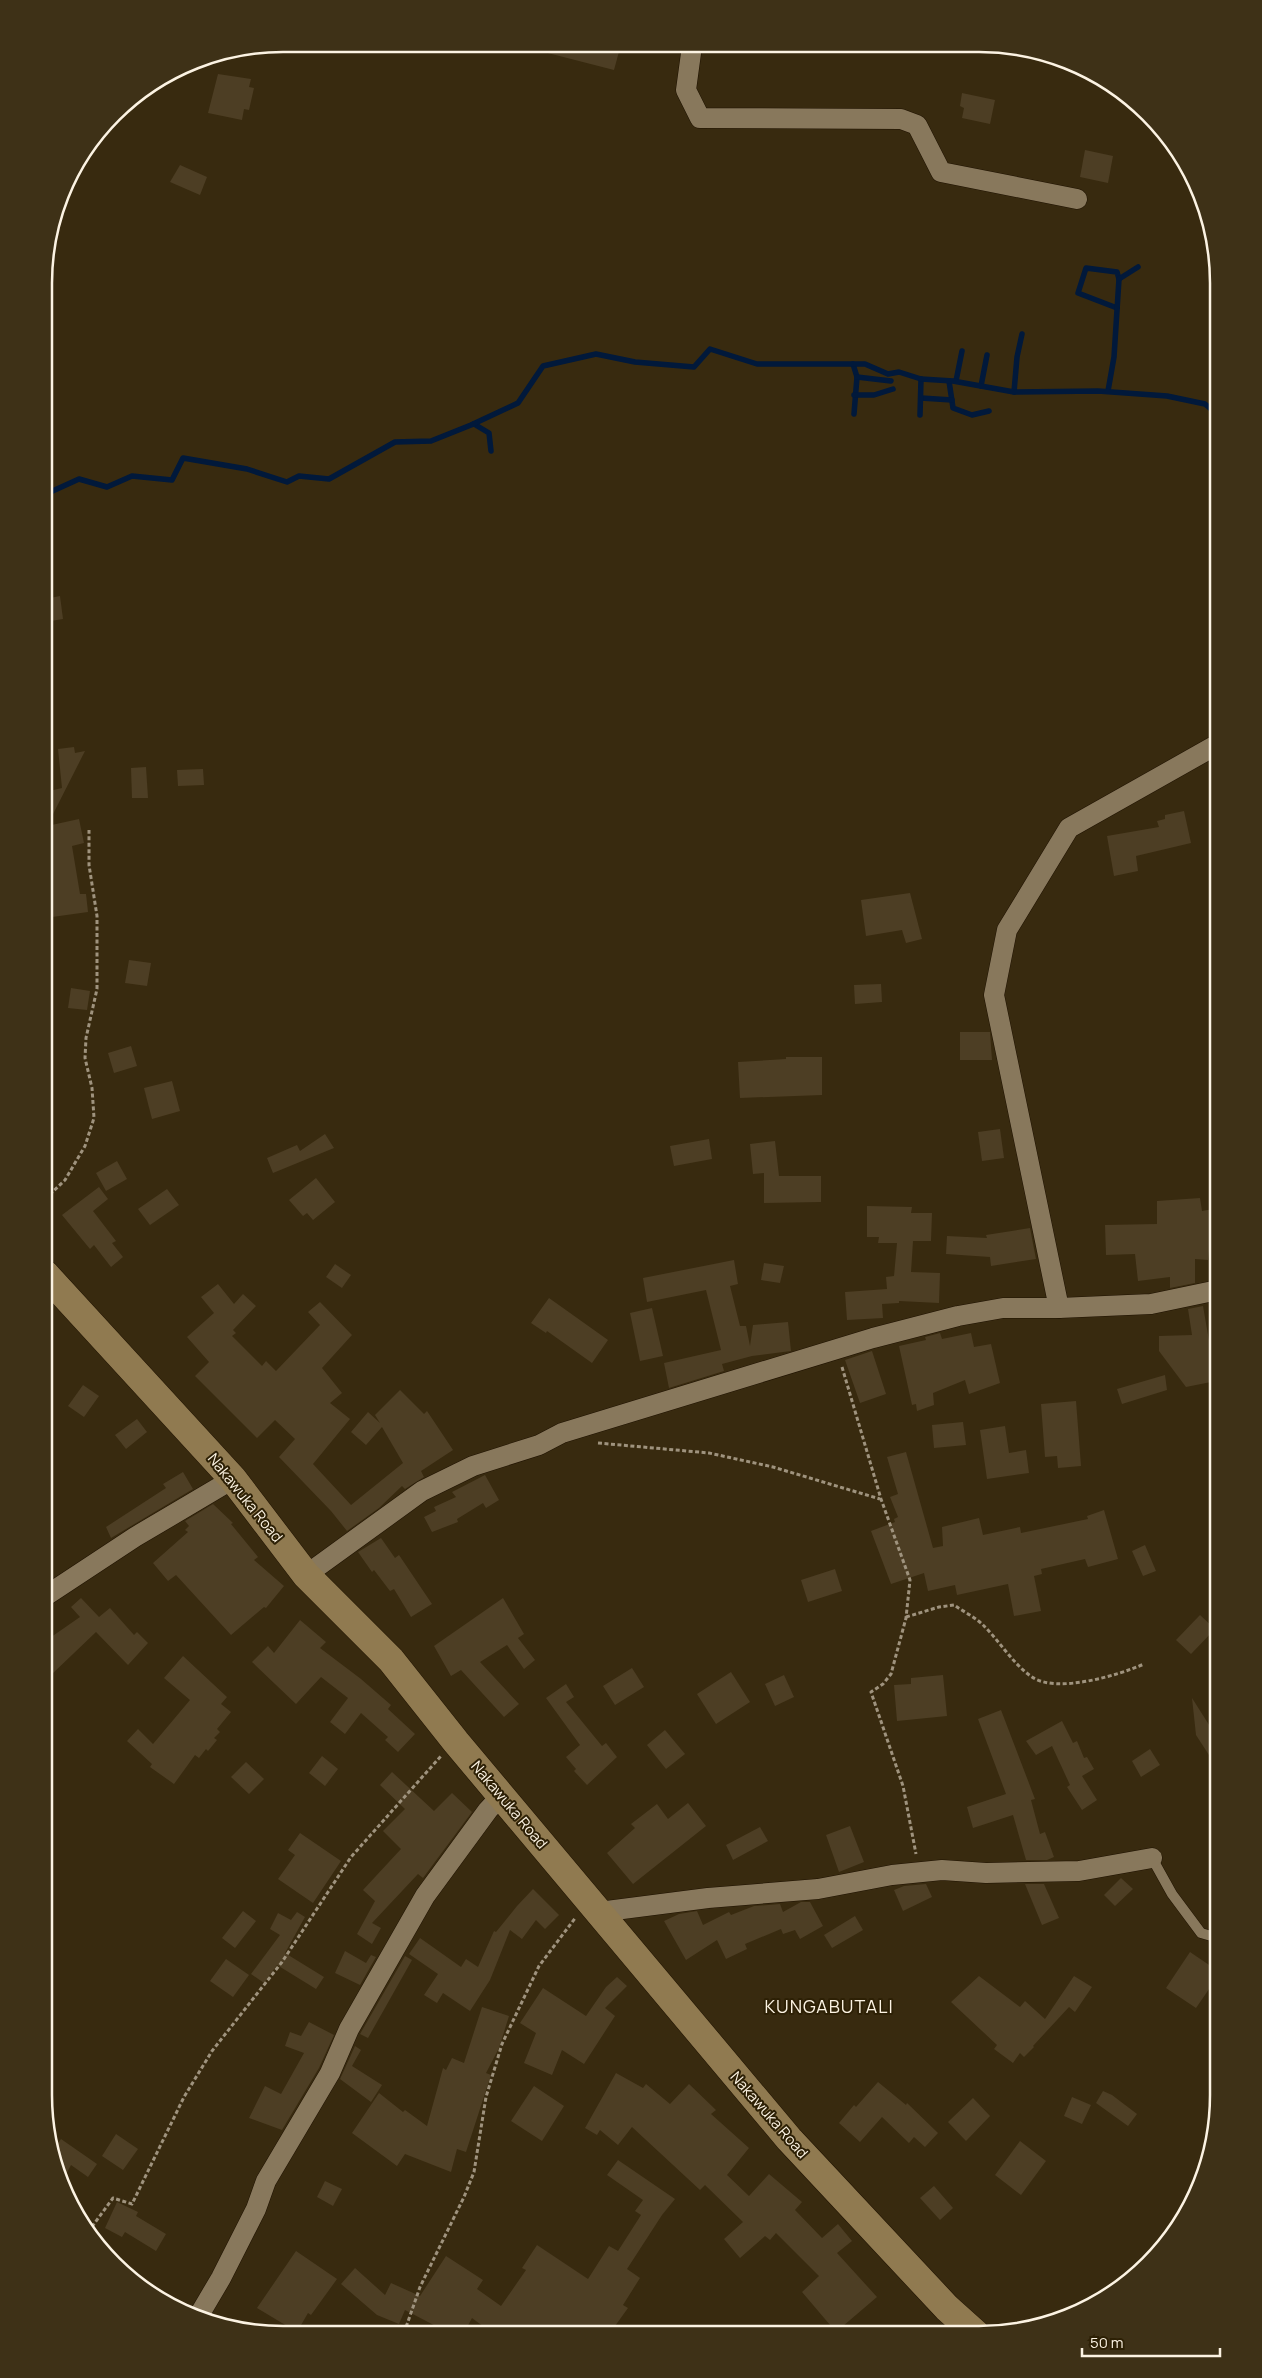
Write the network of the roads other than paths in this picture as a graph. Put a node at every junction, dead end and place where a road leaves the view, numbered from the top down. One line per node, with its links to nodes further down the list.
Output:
1 (691, 52): 2 (street)
2 (1077, 200)
3 (1210, 749): 6 (street)
4 (52, 1282): 7 (main road, Nakawuka Road)
5 (1210, 1292): 6 (street)
6 (1059, 1308): 8 (street)
7 (233, 1479): 8 (main road, Nakawuka Road); 9 (street)
8 (306, 1575): 10 (main road, Nakawuka Road)
9 (52, 1592)
10 (501, 1796): 12 (main road, Nakawuka Road); 14 (street)
11 (1152, 1858): 12 (street); 13 (lane)
12 (594, 1906): 15 (main road, Nakawuka Road)
13 (1210, 1936)
14 (202, 2310)
15 (967, 2326)

